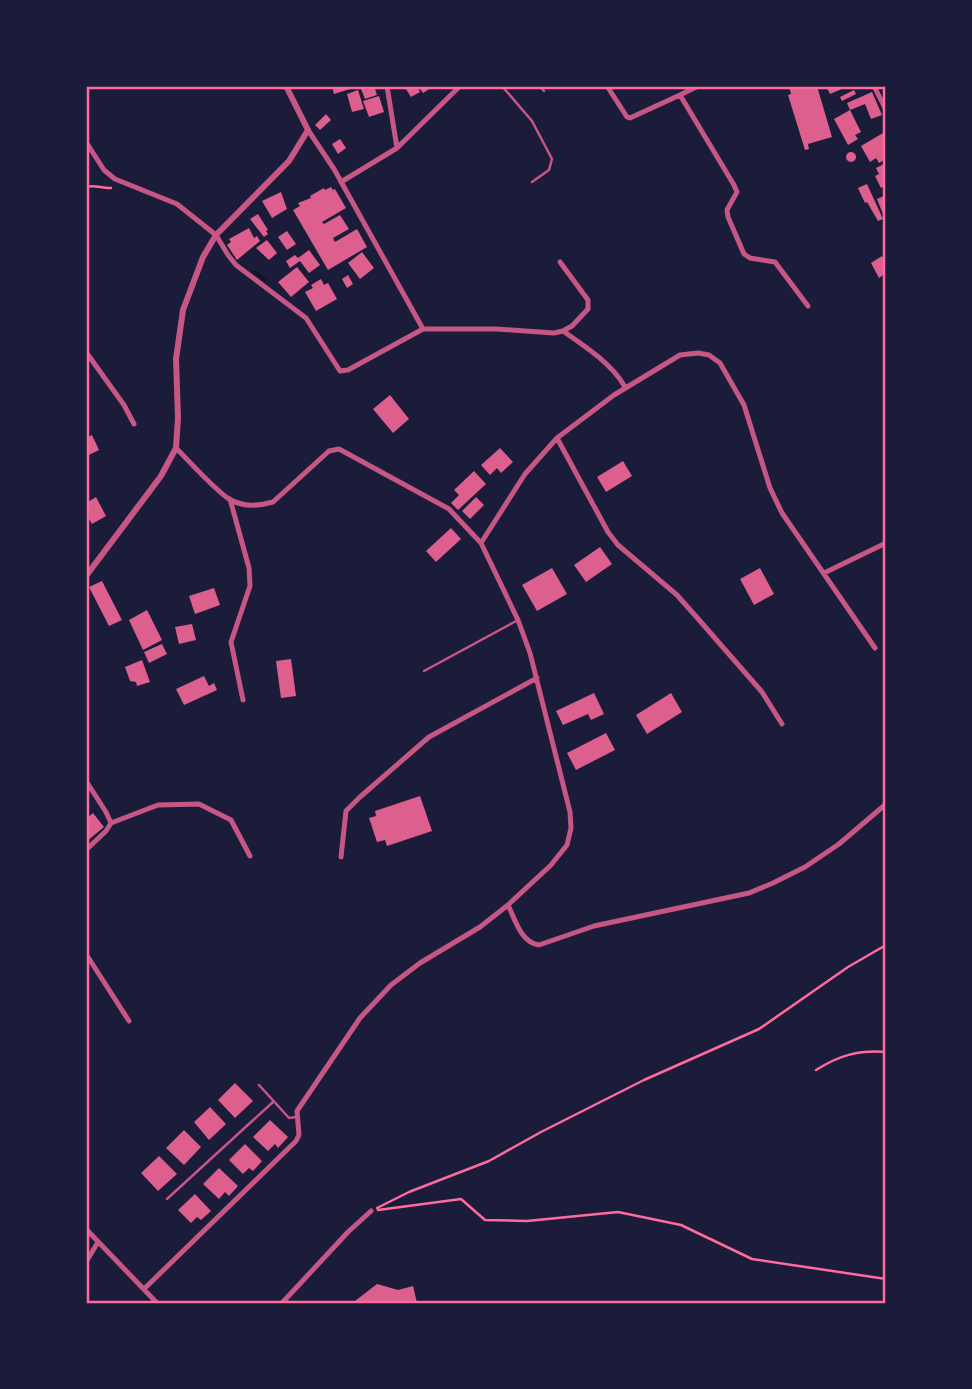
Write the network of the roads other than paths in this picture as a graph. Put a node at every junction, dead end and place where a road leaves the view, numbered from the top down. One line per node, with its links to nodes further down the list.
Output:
1 (286, 86): 12 (street)
2 (387, 86): 14 (street)
3 (460, 86): 14 (street)
4 (502, 86): 16 (lane)
5 (540, 86): 9 (lane)
6 (607, 86): 10 (street)
7 (698, 86): 10 (street)
8 (875, 86): 11 (street)
9 (544, 91)
10 (680, 95): 19 (street)
11 (886, 110)
12 (308, 130): 15 (street); 17 (street)
13 (86, 142): 17 (street)
14 (397, 148): 15 (street)
15 (341, 182): 20 (street)
16 (531, 182)
17 (216, 234): 20 (street); 26 (street)
18 (559, 262): 21 (street)
19 (808, 306)
20 (423, 329): 21 (street)
21 (563, 331): 23 (street)
22 (86, 352): 24 (street)
23 (625, 387): 25 (street); 30 (street)
24 (134, 424)
25 (557, 438): 28 (street); 37 (street)
26 (176, 448): 27 (street); 31 (street)
27 (230, 499): 28 (street); 36 (street)
28 (481, 543): 32 (street)
29 (886, 543): 30 (street)
30 (824, 573): 33 (street)
31 (86, 576)
32 (519, 620): 34 (lane); 35 (street)
33 (875, 648)
34 (424, 671)
35 (537, 678): 43 (street); 44 (street)
36 (243, 700)
37 (782, 724)
38 (86, 781): 40 (street)
39 (886, 804): 44 (street)
40 (111, 823): 41 (street); 42 (street)
41 (86, 850)
42 (250, 856)
43 (341, 857)
44 (508, 905): 49 (street)
45 (86, 954): 46 (street)
46 (129, 1021)
47 (259, 1085): 48 (lane)
48 (273, 1102): 49 (lane); 50 (lane)
49 (296, 1117): 55 (street)
50 (167, 1199)
51 (371, 1211): 57 (street)
52 (86, 1229): 53 (street)
53 (99, 1242): 54 (street); 55 (street)
54 (86, 1262)
55 (144, 1289): 56 (street)
56 (157, 1303)
57 (282, 1303)

